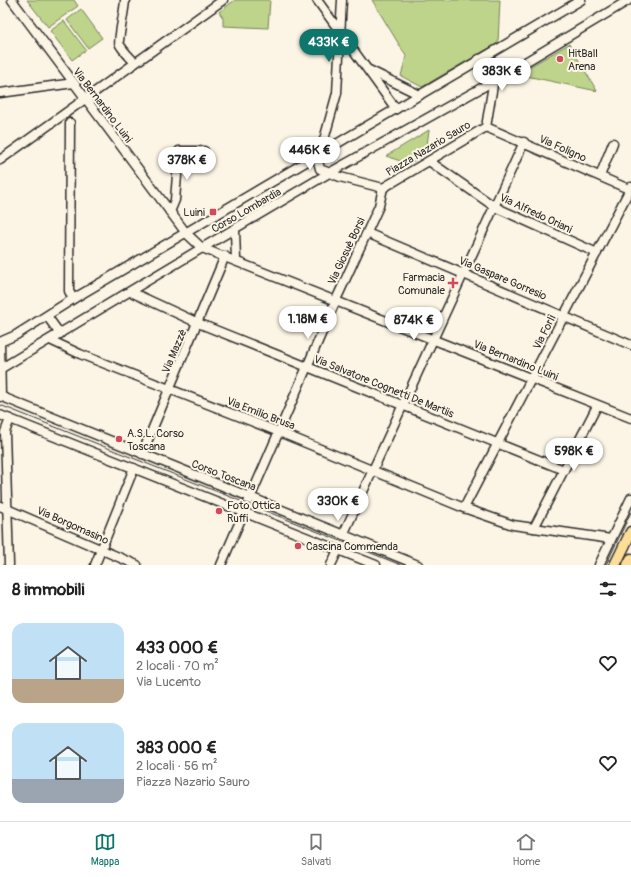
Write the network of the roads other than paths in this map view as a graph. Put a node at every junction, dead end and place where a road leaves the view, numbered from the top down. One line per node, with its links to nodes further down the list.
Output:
1 (12, 0): 13 (street, Via Bernardino Luini)
2 (125, 0): 10 (street)
3 (223, 0): 10 (street)
4 (317, 0): 8 (street)
5 (342, 0): 8 (street)
6 (581, 0): 9 (street, Corso Lombardia)
7 (629, 0): 12 (street, Corso Lombardia)
8 (341, 33): 11 (street); 23 (street)
9 (480, 59): 12 (street); 15 (street, Corso Lombardia)
10 (135, 63): 16 (street)
11 (369, 70): 15 (street); 17 (street)
12 (492, 82): 19 (street, Piazza Nazario Sauro); 26 (street, Corso Lombardia)
13 (74, 83): 14 (street); 16 (street, Via Bernardino Luini)
14 (0, 93)
15 (420, 95): 17 (street, Corso Lombardia)
16 (85, 99): 24 (street); 31 (street, Via Bernardino Luini)
17 (396, 109): 23 (street, Corso Lombardia)
18 (70, 123): 41 (street)
19 (486, 127): 20 (street, Via Foligno); 25 (street, Piazza Nazario Sauro)
20 (524, 142): 27 (street, Via Foligno); 30 (street)
21 (613, 143): 27 (street)
22 (204, 151): 31 (street)
23 (319, 155): 26 (street); 34 (street, Corso Lombardia)
24 (0, 160)
25 (429, 161): 28 (street, Piazza Nazario Sauro); 30 (street, Via Alfredo Oriani)
26 (329, 173): 28 (street, Piazza Nazario Sauro); 32 (street, Corso Lombardia)
27 (600, 176): 29 (street, Via Foligno)
28 (383, 188): 33 (street, Via Giosuè Borsi)
29 (630, 189): 36 (street, Via Forlì)
30 (495, 207): 36 (street, Via Alfredo Oriani); 39 (street)
31 (170, 212): 34 (street, Via Bernardino Luini)
32 (235, 230): 35 (street, Corso Lombardia); 38 (street)
33 (367, 233): 39 (street, Via Gaspare Gorresio); 42 (street, Via Giosuè Borsi)
34 (186, 234): 35 (street, Via Bernardino Luini); 41 (street, Corso Lombardia)
35 (202, 248): 37 (street, Via Bernardino Luini); 40 (street, Corso Lombardia)
36 (597, 253): 44 (street, Via Forlì)
37 (225, 256): 38 (street, Via Bernardino Luini); 45 (street, Via Mazzè)
38 (236, 260): 42 (street, Via Bernardino Luini)
39 (464, 273): 44 (street, Via Gaspare Gorresio); 47 (street)
40 (131, 292): 45 (street, Via Salvatore Cognetti De Martiis); 46 (street, Corso Lombardia)
41 (73, 299): 43 (street, Corso Lombardia)
42 (336, 300): 47 (street, Via Bernardino Luini); 51 (street, Via Giosuè Borsi)
43 (47, 316): 46 (street); 49 (street, Corso Lombardia)
44 (564, 316): 50 (street, Via Gaspare Gorresio); 53 (street, Via Forlì)
45 (198, 323): 51 (street, Via Salvatore Cognetti De Martiis); 54 (street, Via Mazzè)
46 (60, 334): 48 (street, Corso Lombardia)
47 (434, 339): 53 (street, Via Bernardino Luini); 56 (street)
48 (50, 340): 52 (street, Corso Lombardia); 54 (street, Via Emilio Brusa)
49 (0, 343): 52 (street)
50 (631, 345)
51 (307, 367): 56 (street, Via Salvatore Cognetti De Martiis); 61 (street, Via Giosuè Borsi)
52 (0, 369): 55 (street)
53 (532, 379): 57 (street, Via Bernardino Luini); 62 (street, Via Forlì)
54 (169, 389): 61 (street, Via Emilio Brusa); 63 (street, Via Mazzè)
55 (1, 397): 63 (street, Corso Toscana)
56 (403, 406): 62 (street, Via Salvatore Cognetti De Martiis); 66 (street)
57 (597, 406): 59 (street, Via Bernardino Luini); 65 (street)
58 (0, 415): 60 (street)
59 (631, 418)
60 (10, 419): 64 (street); 69 (street)
61 (279, 432): 66 (street, Via Emilio Brusa); 67 (street, Via Giosuè Borsi)
62 (499, 443): 65 (street, Via Salvatore Cognetti De Martiis); 70 (street, Via Forlì)
63 (142, 454): 67 (street, Corso Toscana)
64 (134, 468): 71 (street); 76 (street)
65 (564, 470): 72 (street)
66 (374, 471): 70 (street, Via Emilio Brusa); 74 (street)
67 (251, 497): 71 (street, Via Giosuè Borsi); 74 (street, Corso Toscana)
68 (631, 498): 75 (street)
69 (3, 507): 76 (street, Via Borgomasino); 79 (street)
70 (464, 508): 72 (street, Via Emilio Brusa)
71 (245, 513): 77 (street); 82 (street, Via Giosuè Borsi)
72 (534, 528): 75 (street, Via Emilio Brusa)
73 (631, 532): 87 (main road)
74 (343, 535): 85 (street, Corso Toscana)
75 (611, 539): 86 (street)
76 (101, 550): 80 (street); 81 (street, Via Borgomasino)
77 (338, 550): 83 (street); 84 (street)
78 (631, 559): 88 (main road)
79 (9, 565)
80 (95, 565)
81 (137, 565)
82 (221, 565)
83 (331, 565)
84 (376, 565)
85 (418, 565)
86 (599, 565)
87 (615, 565)
88 (628, 565)

